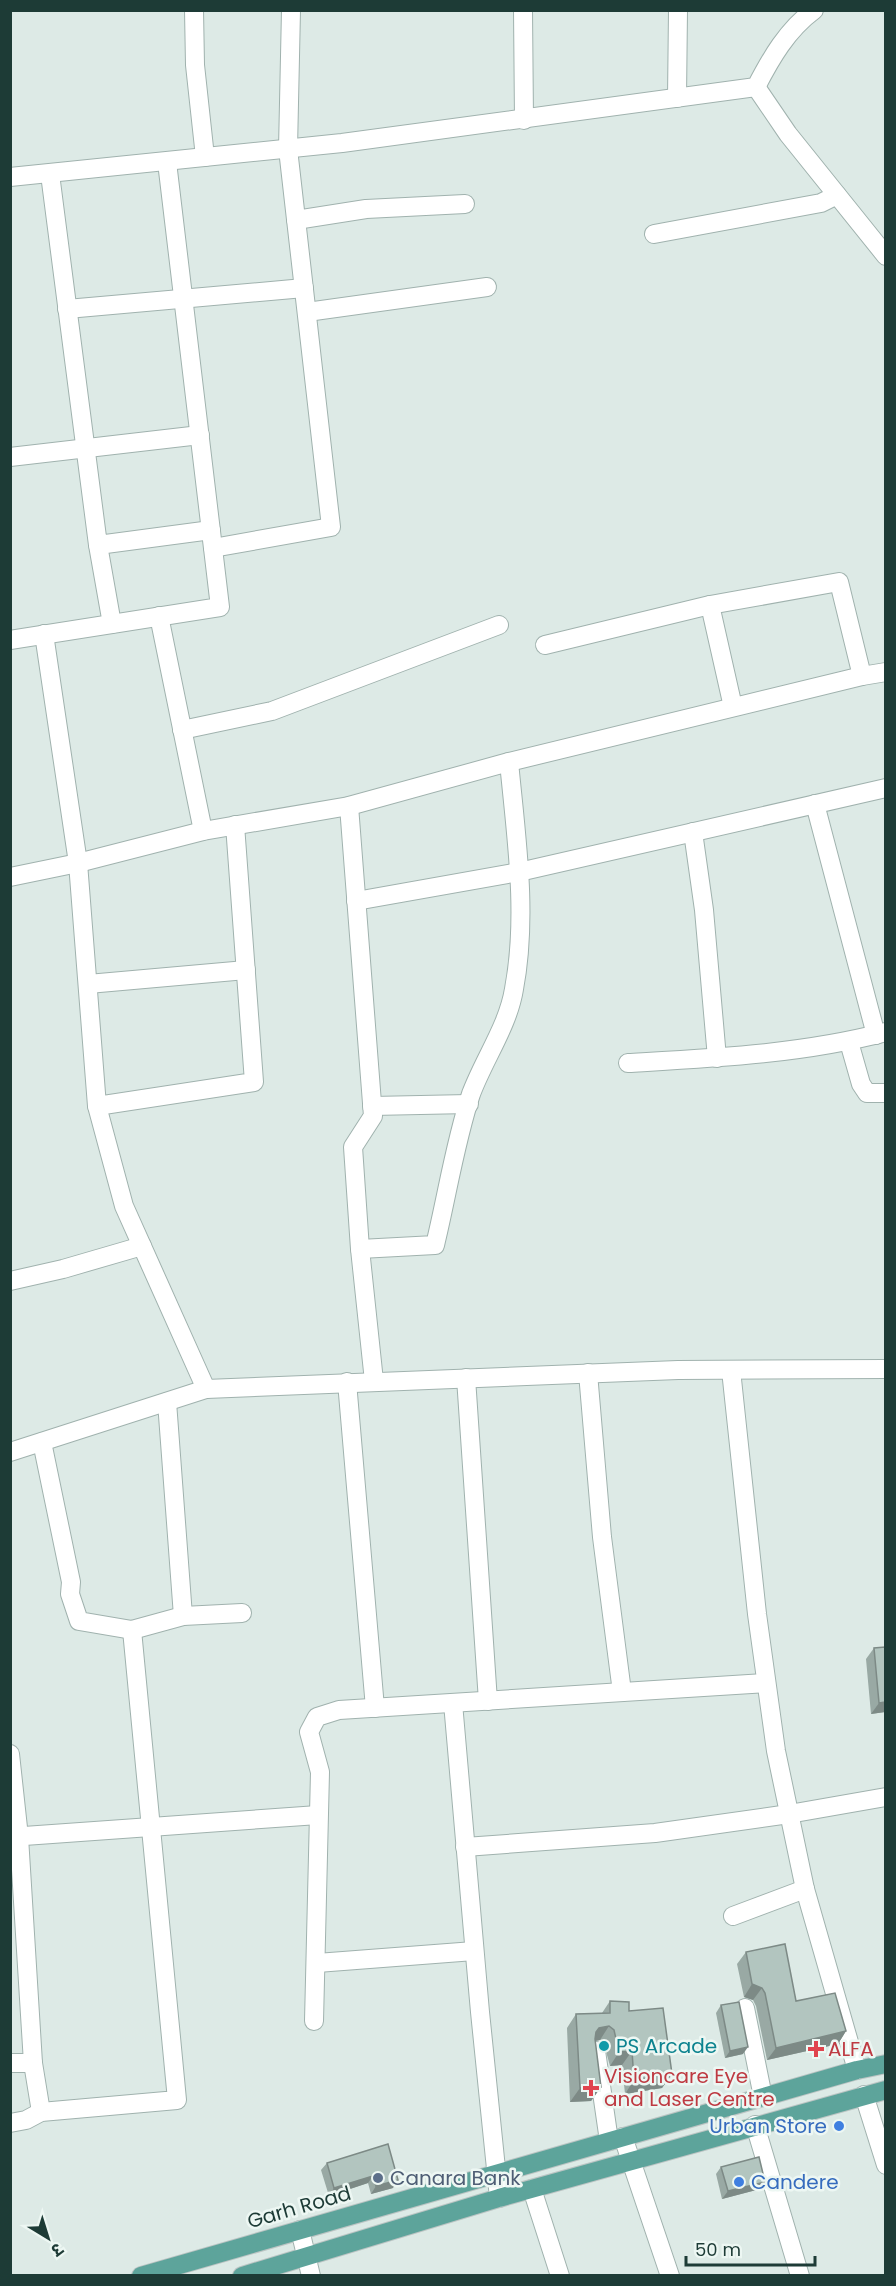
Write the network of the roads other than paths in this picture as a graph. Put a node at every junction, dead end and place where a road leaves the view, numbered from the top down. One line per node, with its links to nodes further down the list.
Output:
1 (194, 10): 10 (street)
2 (523, 10): 8 (street)
3 (678, 10): 7 (street)
4 (814, 10): 6 (street)
5 (297, 11): 9 (street)
6 (756, 87): 7 (street); 14 (street)
7 (677, 98): 8 (street)
8 (524, 120): 9 (street)
9 (288, 149): 10 (street); 16 (street)
10 (205, 158): 11 (street)
11 (167, 162): 12 (street); 21 (street)
12 (50, 174): 13 (street); 22 (street)
13 (10, 177)
14 (837, 195): 17 (street); 18 (street)
15 (465, 204): 16 (street)
16 (296, 220): 20 (street)
17 (654, 234)
18 (885, 256)
19 (487, 287): 23 (street)
20 (304, 288): 21 (street); 23 (street)
21 (183, 300): 22 (street); 24 (street)
22 (67, 309): 25 (street)
23 (307, 312): 27 (street)
24 (200, 435): 25 (street); 27 (street)
25 (84, 448): 26 (street); 28 (street)
26 (10, 457)
27 (212, 539): 28 (street); 30 (street)
28 (98, 545): 31 (street)
29 (710, 605): 35 (street); 37 (street); 38 (street)
30 (159, 616): 31 (street); 39 (street)
31 (112, 624): 33 (street)
32 (499, 625): 39 (street)
33 (44, 634): 34 (street); 47 (street)
34 (10, 639)
35 (545, 645)
36 (885, 672): 37 (street)
37 (862, 676): 38 (street)
38 (733, 707): 40 (street)
39 (182, 730): 45 (street)
40 (509, 762): 43 (street); 48 (street)
41 (885, 788): 42 (street)
42 (815, 804): 46 (street); 53 (street)
43 (349, 806): 44 (street); 50 (street)
44 (235, 825): 45 (street); 51 (street)
45 (203, 831): 47 (street)
46 (693, 832): 48 (street); 55 (street)
47 (78, 863): 49 (street); 52 (street)
48 (519, 872): 50 (street); 58 (street)
49 (10, 877)
50 (356, 901): 60 (street)
51 (246, 970): 52 (street); 59 (street)
52 (88, 984): 59 (street)
53 (880, 1034): 54 (street)
54 (849, 1042): 55 (street); 57 (street)
55 (717, 1058): 56 (street)
56 (628, 1063)
57 (885, 1093)
58 (469, 1104): 60 (street); 62 (street)
59 (97, 1106): 61 (street)
60 (372, 1106): 62 (street)
61 (142, 1246): 63 (street); 70 (street)
62 (360, 1249): 68 (street)
63 (10, 1281)
64 (885, 1369): 65 (street)
65 (731, 1370): 66 (street); 77 (street)
66 (588, 1374): 67 (street); 78 (street)
67 (466, 1378): 68 (street); 79 (street)
68 (374, 1381): 69 (street)
69 (347, 1383): 70 (street); 81 (street)
70 (206, 1389): 71 (street)
71 (167, 1402): 72 (street); 75 (street)
72 (42, 1442): 73 (street); 76 (street)
73 (10, 1452)
74 (242, 1613): 75 (street)
75 (183, 1616): 76 (street)
76 (132, 1630): 86 (street)
77 (766, 1683): 78 (street); 84 (street)
78 (622, 1692): 79 (street)
79 (488, 1701): 80 (street)
80 (453, 1703): 81 (street); 88 (street)
81 (375, 1708): 85 (street)
82 (10, 1754): 87 (street)
83 (885, 1797): 84 (street)
84 (789, 1814): 88 (street); 89 (street)
85 (318, 1815): 86 (street); 92 (street)
86 (151, 1828): 87 (street); 105 (street)
87 (15, 1837): 97 (street)
88 (465, 1847): 91 (street)
89 (805, 1889): 90 (street); 99 (street)
90 (733, 1916)
91 (474, 1951): 92 (street); 112 (street)
92 (317, 1963): 94 (street)
93 (744, 2008): 103 (street)
94 (314, 2021)
95 (596, 2051): 108 (street)
96 (10, 2063): 97 (street)
97 (33, 2063): 105 (street)
98 (885, 2064): 99 (main road, Garh Road)
99 (857, 2070): 100 (main road, Garh Road)
100 (806, 2085): 103 (main road, Garh Road); 104 (main road)
101 (885, 2090): 102 (main road)
102 (864, 2095): 104 (main road); 111 (street)
103 (763, 2097): 108 (main road, Garh Road)
104 (812, 2109): 107 (main road)
105 (42, 2112): 106 (street)
106 (10, 2123)
107 (755, 2125): 110 (main road); 123 (street)
108 (616, 2139): 109 (main road, Garh Road); 110 (street)
109 (566, 2154): 112 (main road, Garh Road); 113 (main road)
110 (630, 2161): 113 (main road); 122 (street)
111 (885, 2165)
112 (496, 2174): 115 (street); 116 (main road, Garh Road)
113 (572, 2178): 114 (main road)
114 (532, 2189): 115 (main road); 121 (street)
115 (499, 2198): 117 (main road)
116 (300, 2230): 117 (street); 118 (main road, Garh Road)
117 (307, 2256): 119 (main road); 120 (street)
118 (141, 2276)
119 (242, 2276)
120 (311, 2276)
121 (560, 2276)
122 (670, 2276)
123 (800, 2276)

